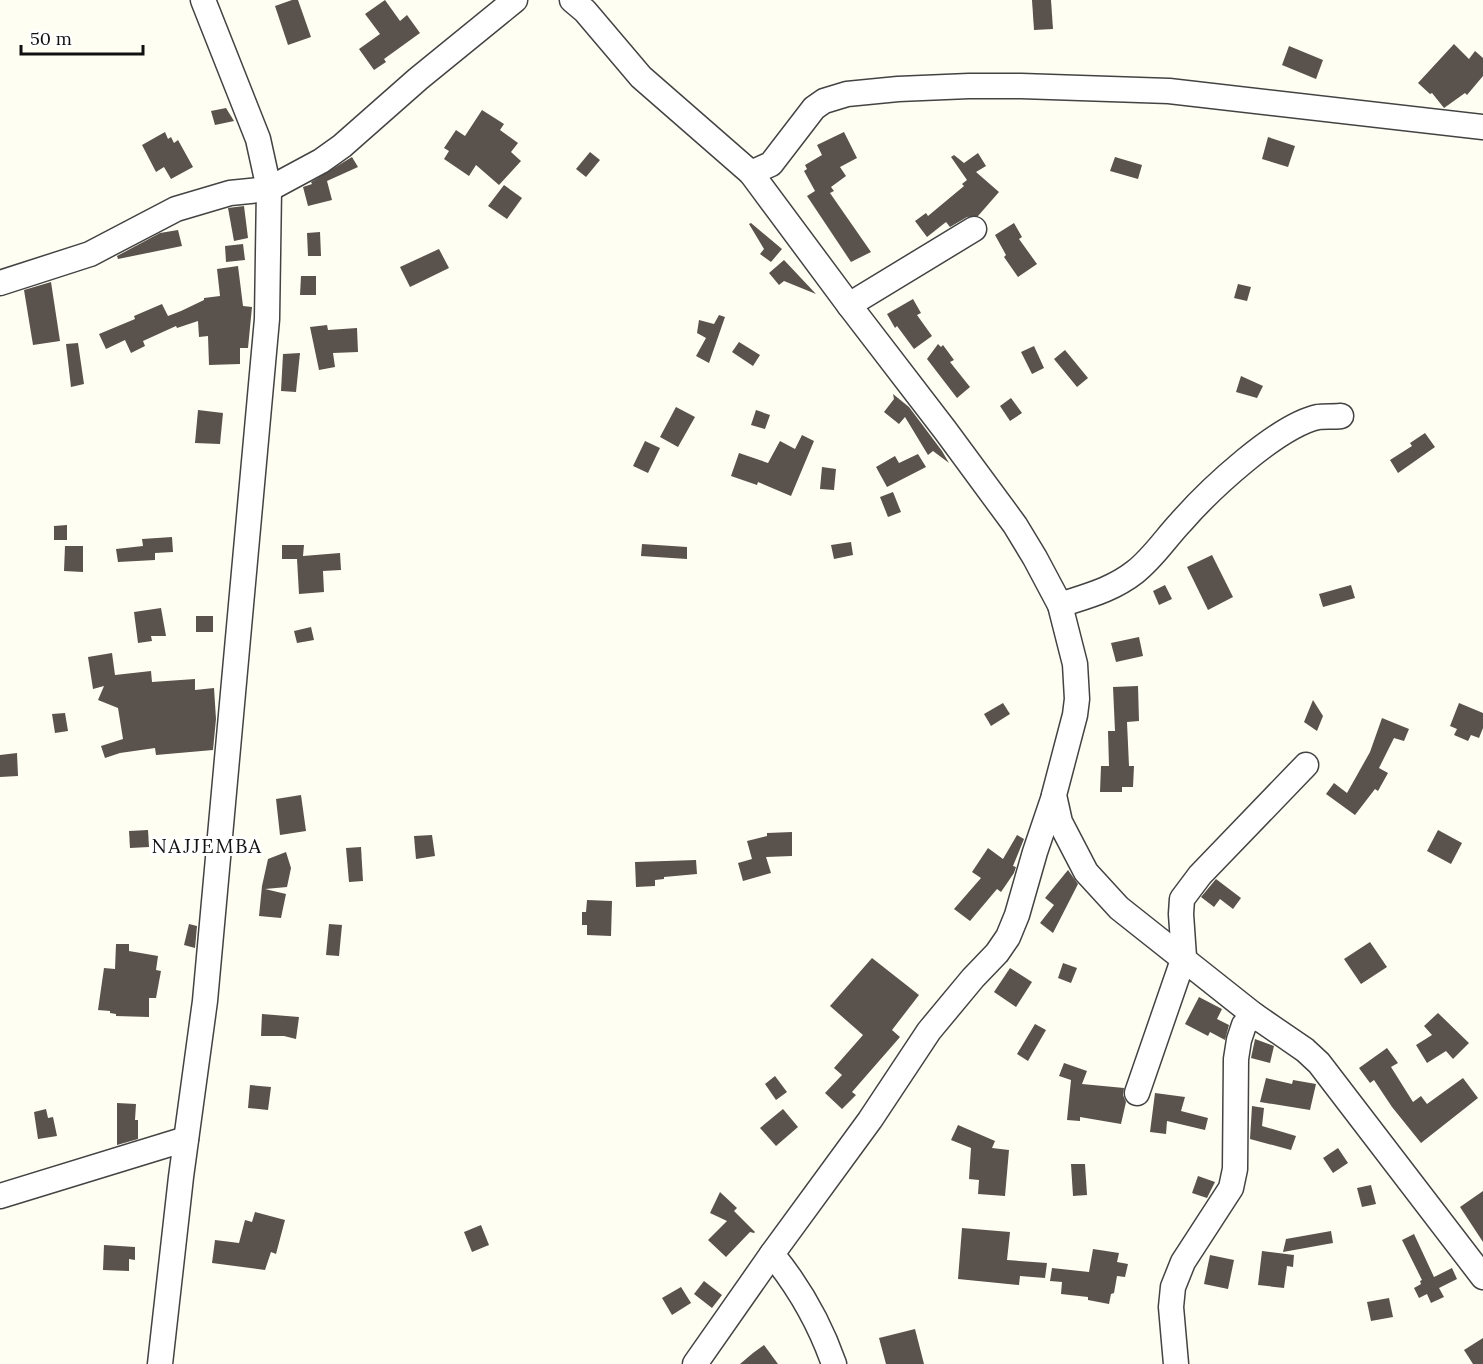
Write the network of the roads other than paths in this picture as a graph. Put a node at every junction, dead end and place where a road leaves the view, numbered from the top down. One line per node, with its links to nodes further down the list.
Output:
1 (203, 0): 6 (street)
2 (515, 0): 6 (street)
3 (572, 0): 5 (street)
4 (1483, 127): 5 (street)
5 (751, 173): 9 (street)
6 (269, 189): 8 (street); 17 (street)
7 (974, 229): 9 (street)
8 (0, 282)
9 (849, 306): 11 (street)
10 (1341, 416): 11 (street)
11 (1060, 605): 13 (street)
12 (1306, 765): 14 (street)
13 (1054, 795): 14 (street); 19 (street)
14 (1184, 957): 15 (street); 16 (street)
15 (1254, 1015): 20 (street); 24 (street)
16 (1137, 1093)
17 (186, 1139): 18 (street); 21 (street)
18 (0, 1196)
19 (772, 1254): 22 (street); 23 (street)
20 (1483, 1277)
21 (160, 1364)
22 (695, 1364)
23 (834, 1364)
24 (1176, 1364)

